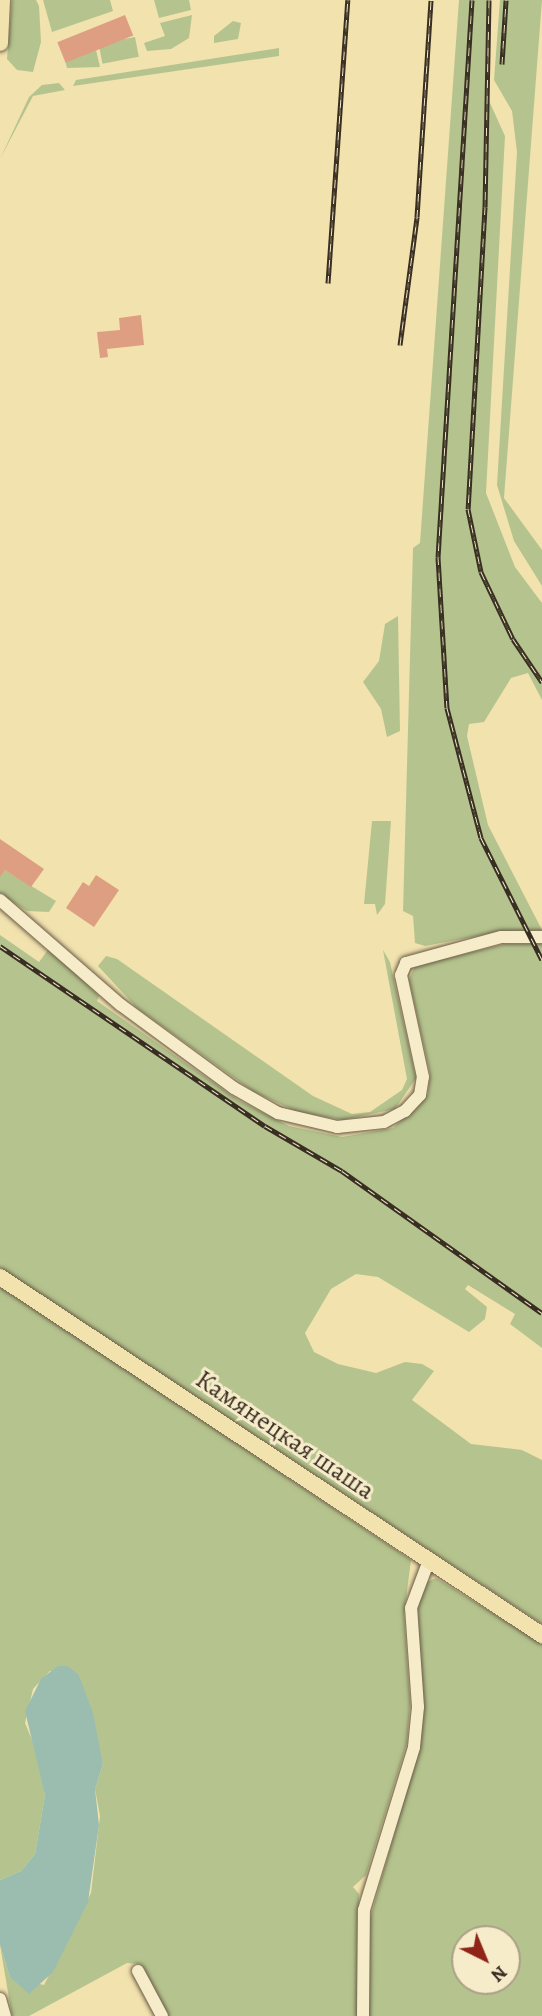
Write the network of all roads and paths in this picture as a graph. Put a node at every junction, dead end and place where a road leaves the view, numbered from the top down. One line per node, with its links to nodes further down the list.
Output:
1 (2, 0): 2 (main road)
2 (0, 43)
3 (0, 900): 4 (street)
4 (542, 937)
5 (0, 1277): 6 (main road, Камянецкая шаша)
6 (429, 1560): 7 (main road, Камянецкая шаша); 12 (street)
7 (542, 1635)
8 (138, 1971): 11 (street)
9 (0, 1999): 10 (street)
10 (5, 2016)
11 (162, 2016)
12 (363, 2016)

